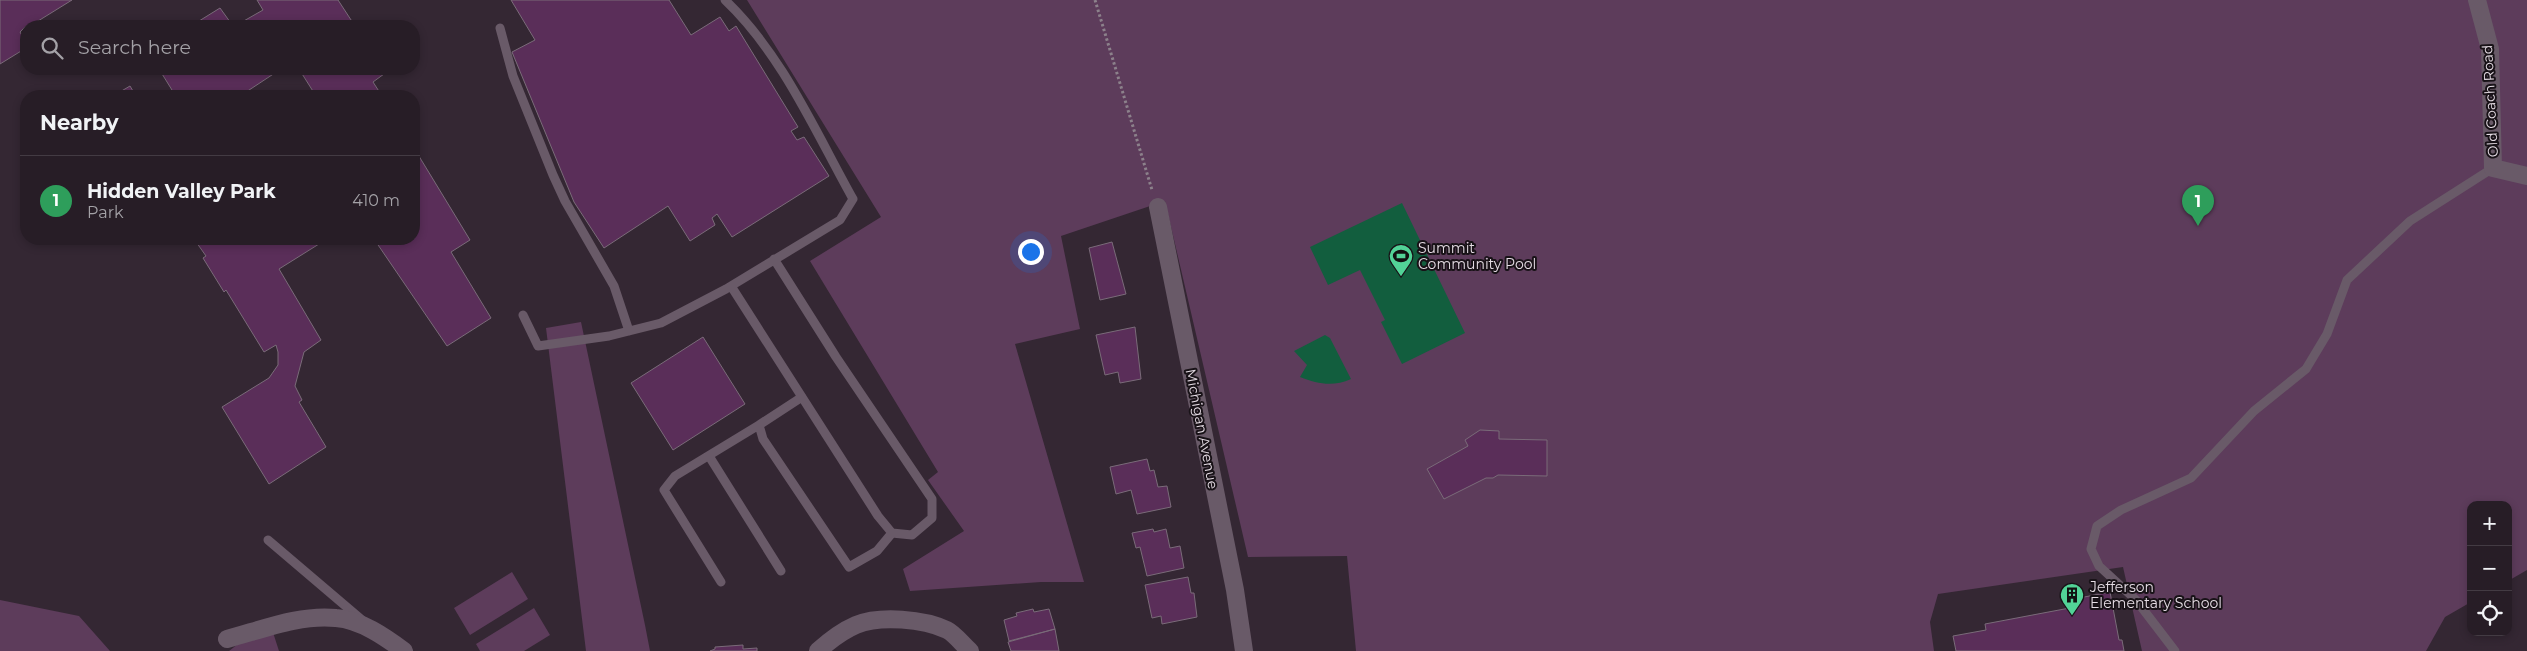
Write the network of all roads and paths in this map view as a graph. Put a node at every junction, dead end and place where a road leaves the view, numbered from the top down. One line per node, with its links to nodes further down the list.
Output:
1 (725, 0): 8 (lane)
2 (1095, 0): 7 (path)
3 (2477, 0): 5 (street, Old Coach Road)
4 (500, 28): 11 (lane)
5 (2493, 168): 6 (street, Old Coach Road); 25 (lane)
6 (2527, 176)
7 (1158, 207): 24 (street, Michigan Avenue)
8 (774, 259): 9 (lane); 15 (lane)
9 (731, 286): 11 (lane); 12 (lane)
10 (523, 315): 11 (lane)
11 (628, 331)
12 (802, 397): 13 (lane); 15 (lane)
13 (759, 425): 14 (lane); 15 (lane)
14 (709, 456): 17 (lane); 18 (lane)
15 (892, 533)
16 (268, 540): 19 (lane)
17 (781, 571)
18 (722, 582)
19 (373, 630): 20 (street); 21 (street)
20 (227, 639)
21 (404, 651)
22 (818, 651): 23 (street)
23 (970, 651)
24 (1244, 651)
25 (2175, 651)

